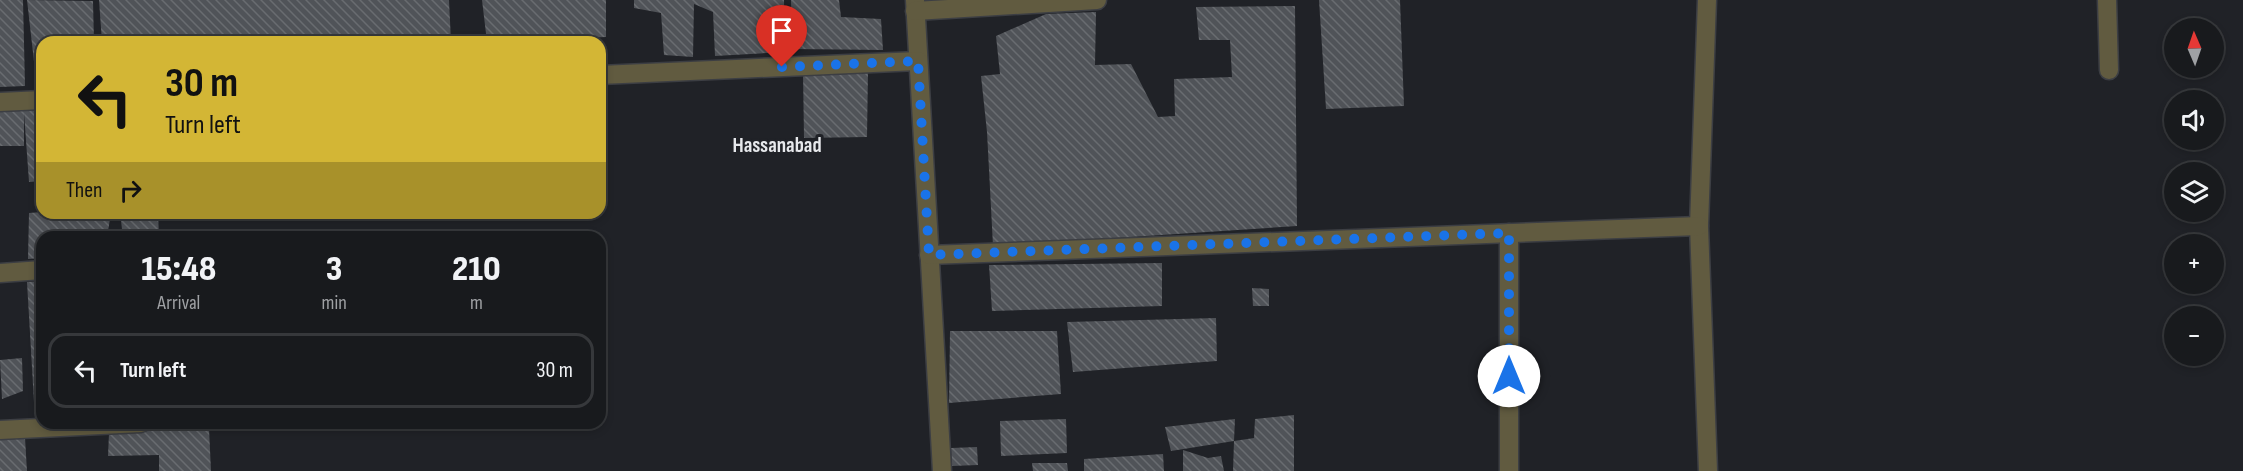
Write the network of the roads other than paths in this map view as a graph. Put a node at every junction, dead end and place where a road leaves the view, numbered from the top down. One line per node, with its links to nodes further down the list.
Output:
1 (1097, 0): 4 (street)
2 (1707, 0): 10 (street)
3 (2107, 0): 6 (street)
4 (915, 6): 5 (street)
5 (918, 61): 7 (street); 12 (street)
6 (2109, 70)
7 (606, 75)
8 (36, 100): 9 (street)
9 (0, 102)
10 (1699, 226): 11 (street); 19 (street)
11 (1509, 233): 12 (street); 18 (street)
12 (929, 255): 17 (street)
13 (36, 270): 14 (street)
14 (0, 273)
15 (36, 428): 16 (street)
16 (0, 430)
17 (942, 471)
18 (1509, 471)
19 (1708, 471)

